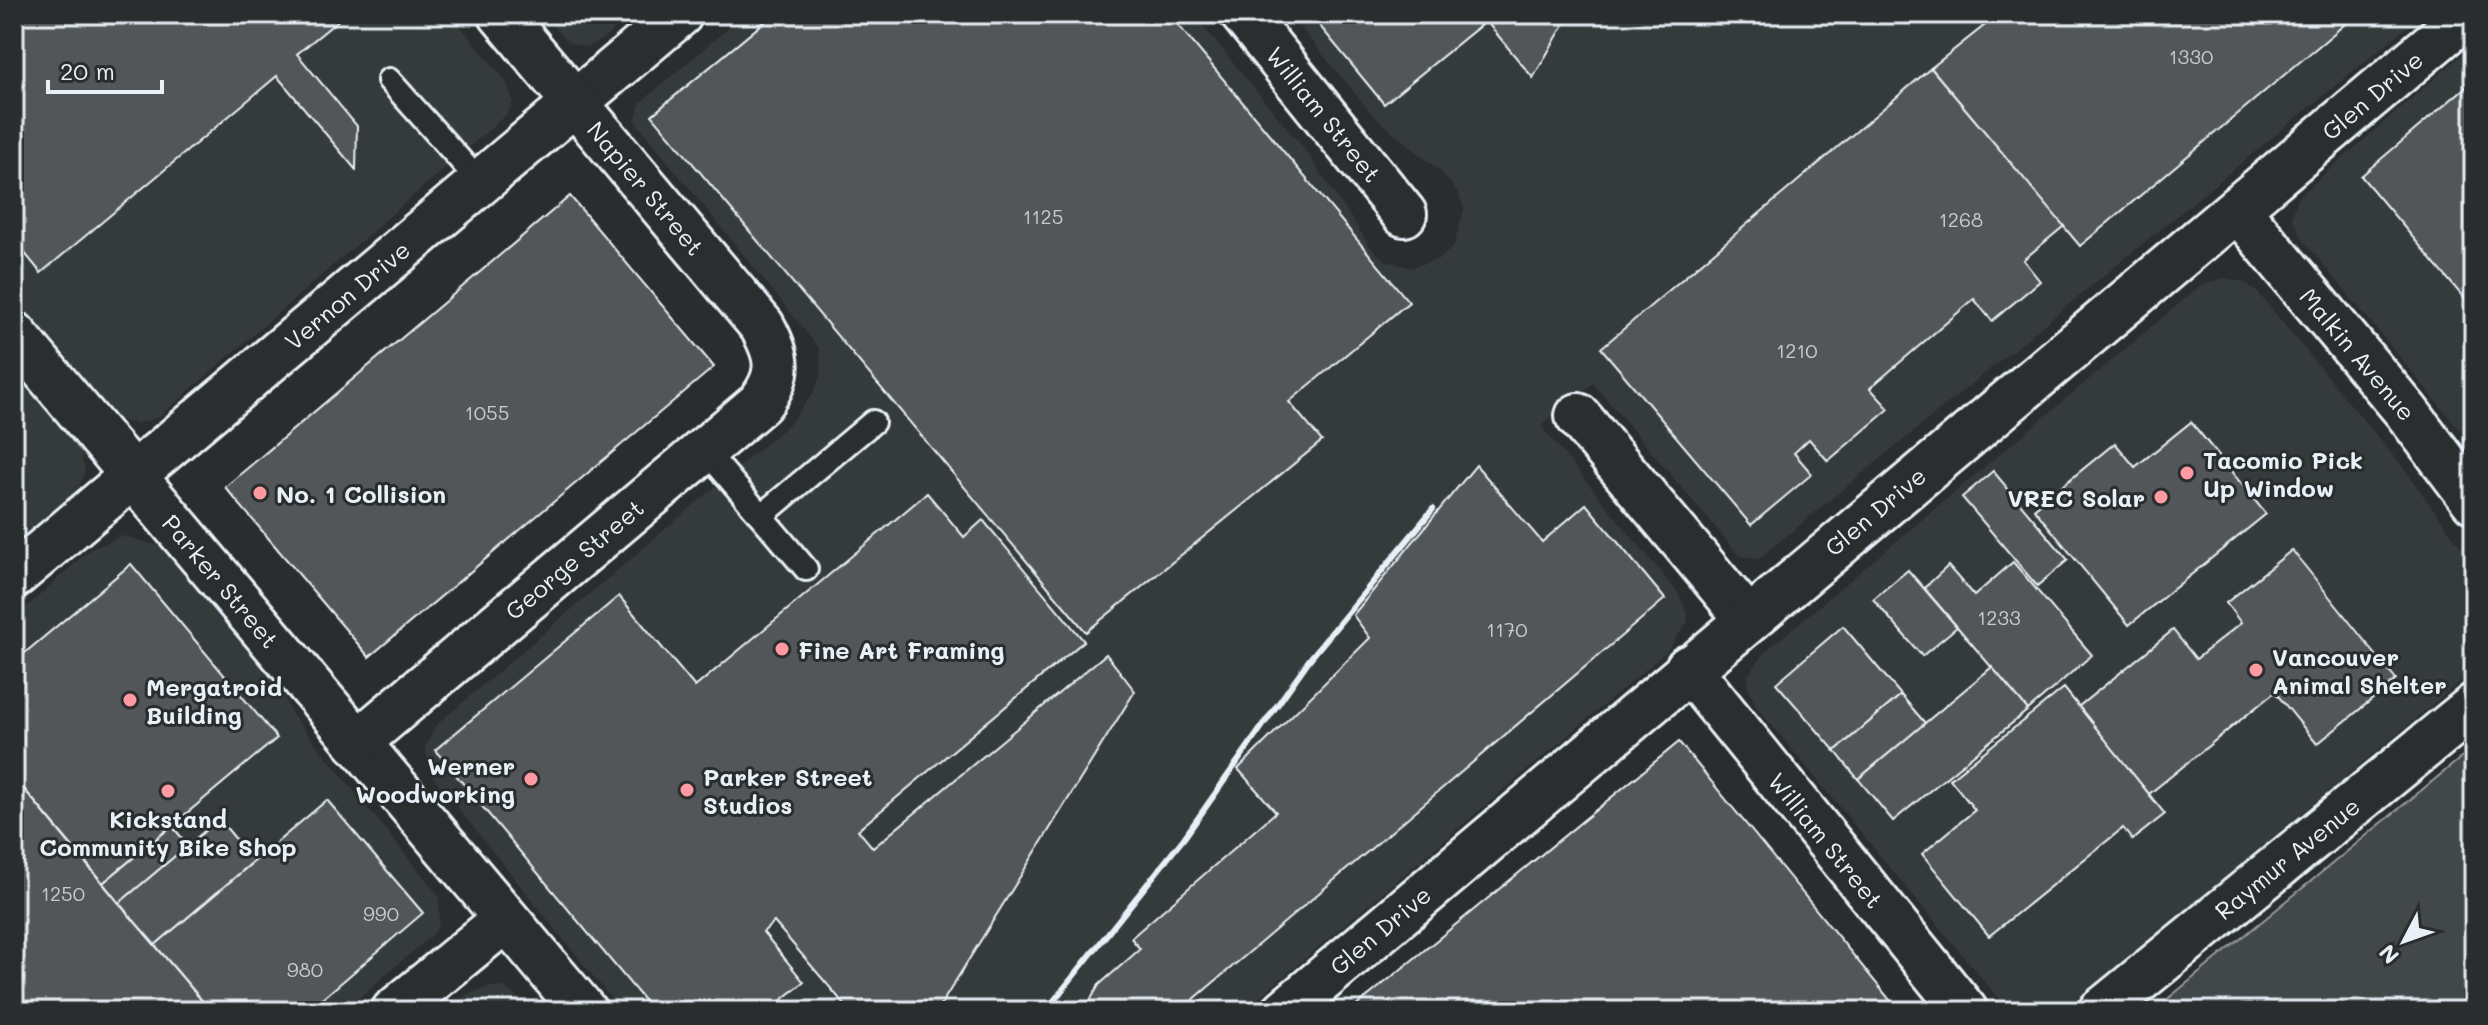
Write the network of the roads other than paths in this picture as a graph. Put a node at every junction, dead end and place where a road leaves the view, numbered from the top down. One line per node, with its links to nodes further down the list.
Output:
1 (501, 14): 6 (street, Napier Street)
2 (680, 14): 6 (street, Vernon Drive)
3 (1243, 14): 9 (street, William Street)
4 (2468, 14): 8 (street, Glen Drive)
5 (389, 80): 7 (lane)
6 (574, 102): 7 (street, Vernon Drive); 11 (street, Napier Street)
7 (480, 182): 15 (street, Vernon Drive)
8 (2238, 210): 16 (street, Malkin Avenue); 20 (street, Glen Drive)
9 (1404, 214)
10 (14, 334): 15 (street, Parker Street)
11 (779, 368): 14 (street, George Street)
12 (1578, 416): 20 (street)
13 (873, 422): 17 (lane)
14 (705, 450): 17 (lane); 23 (street, George Street)
15 (132, 476): 19 (street, Vernon Drive); 23 (street, Parker Street)
16 (2474, 501)
17 (761, 516): 18 (lane)
18 (806, 569)
19 (14, 576)
20 (1747, 618): 21 (street, Glen Drive)
21 (1688, 668): 27 (street, Glen Drive); 28 (street, William Street)
22 (2474, 706): 29 (street, Raymur Avenue)
23 (357, 743): 24 (street, Parker Street)
24 (506, 919): 25 (street); 26 (street, Parker Street)
25 (394, 1011)
26 (584, 1011)
27 (1285, 1011)
28 (1965, 1011)
29 (2101, 1011)

